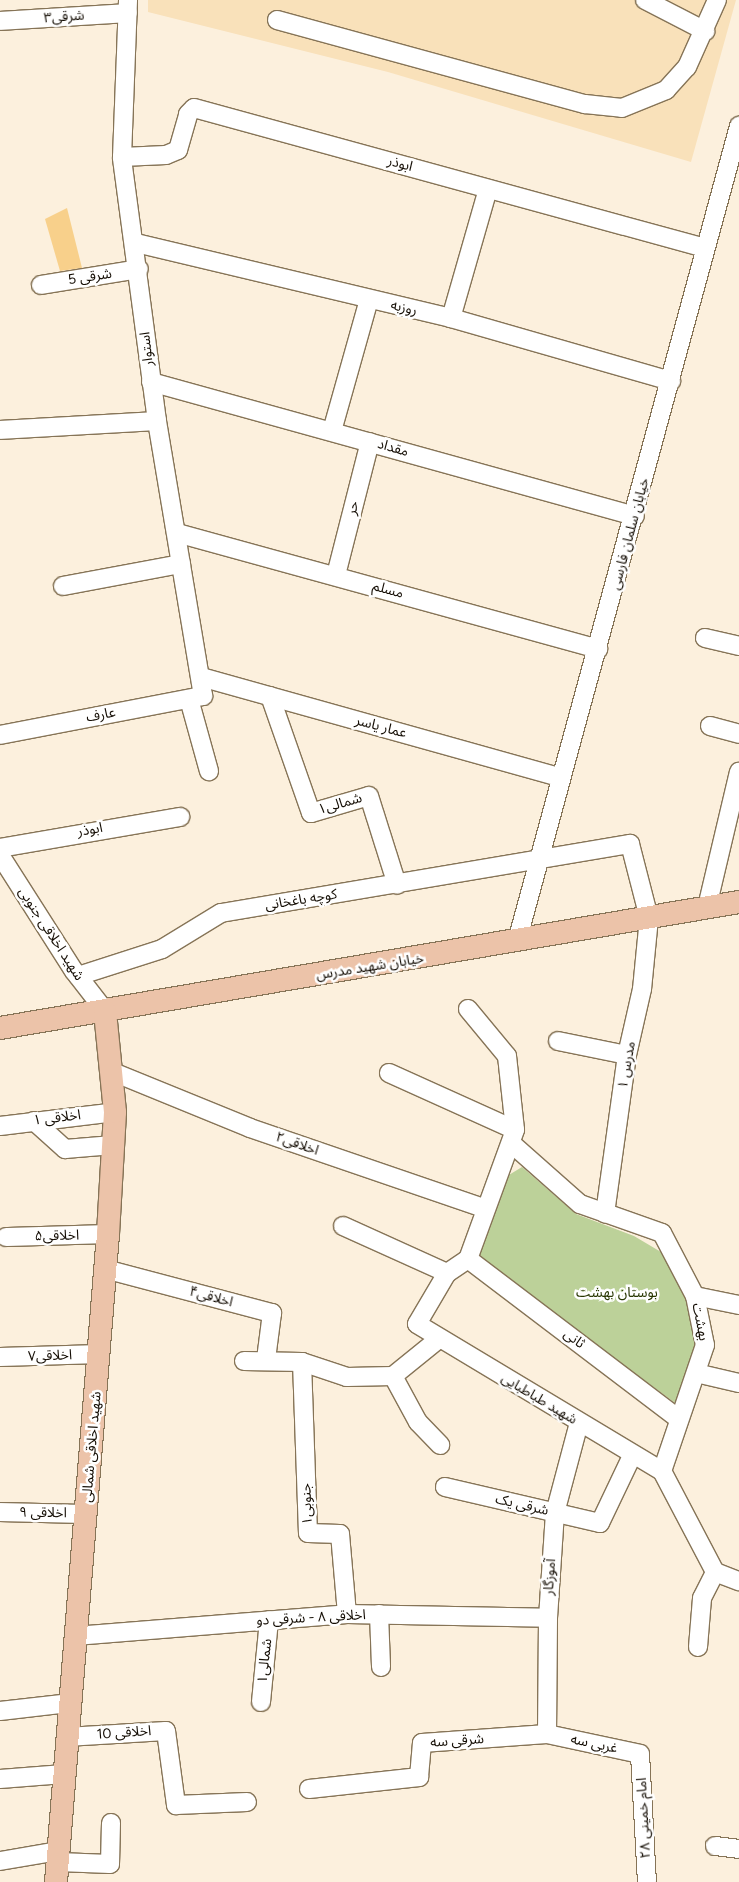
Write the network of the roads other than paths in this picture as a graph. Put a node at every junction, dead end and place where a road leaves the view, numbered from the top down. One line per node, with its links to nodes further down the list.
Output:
1 (645, 0): 6 (street)
2 (717, 0): 6 (street)
3 (128, 7): 5 (street, شرقی۳); 8 (street, استوار)
4 (277, 20): 6 (street)
5 (0, 21)
6 (705, 31)
7 (739, 126): 9 (street, خیابان سلمان فارسی)
8 (122, 157): 10 (street, ابوذر); 11 (street, استوار)
9 (734, 169): 12 (street, خیابان سلمان فارسی)
10 (488, 189): 12 (street, ابوذر); 16 (street)
11 (136, 243): 13 (street, استوار); 15 (street, روزبه)
12 (705, 248): 17 (street, خیابان سلمان فارسی)
13 (139, 269): 14 (street, شرقی 5); 18 (street, استوار)
14 (41, 285)
15 (369, 299): 16 (street, روزبه); 21 (street)
16 (451, 318): 17 (street, روزبه)
17 (670, 381): 23 (street, خیابان سلمان فارسی)
18 (151, 382): 19 (street, استوار); 21 (street, مقداد)
19 (156, 421): 20 (street); 24 (street, استوار)
20 (0, 430)
21 (332, 431): 22 (street, مقداد)
22 (370, 442): 23 (street, مقداد); 26 (street, حر)
23 (635, 516): 30 (street, خیابان سلمان فارسی)
24 (177, 532): 25 (street, استوار); 26 (street, مسلم)
25 (180, 564): 27 (street); 31 (street, استوار)
26 (336, 576): 30 (street, مسلم)
27 (63, 586)
28 (705, 638): 29 (street)
29 (739, 646)
30 (598, 648): 38 (street, خیابان سلمان فارسی)
31 (201, 678): 32 (street, عمار یاسر); 33 (street, استوار)
32 (270, 696): 38 (street, عمار یاسر); 44 (street, شمالی۱)
33 (196, 698): 35 (street, عارف); 37 (street, استوار)
34 (710, 726): 36 (street)
35 (0, 734)
36 (739, 734)
37 (209, 772)
38 (560, 776): 43 (street, خیابان سلمان فارسی)
39 (738, 780): 46 (street)
40 (180, 817): 41 (street, ابوذر)
41 (0, 848)
42 (0, 855): 49 (street, شهید اخلاقی جنوبی)
43 (536, 862): 44 (street, کوچه باغخانی); 47 (street, کوچه باغخانی); 48 (street, خیابان سلمان فارسی)
44 (397, 885): 49 (street, کوچه باغخانی)
45 (739, 902): 46 (main road, خیابان شهید مدرس)
46 (707, 907): 47 (main road, خیابان شهید مدرس)
47 (649, 918): 48 (main road, خیابان شهید مدرس); 54 (street, مدرس ۱)
48 (518, 941): 51 (main road, خیابان شهید مدرس)
49 (78, 976): 51 (street, شهید اخلاقی جنوبی)
50 (468, 1009): 60 (street)
51 (105, 1011): 52 (main road, خیابان شهید مدرس); 55 (main road, شهید اخلاقی شمالی)
52 (0, 1028)
53 (558, 1041): 54 (street)
54 (627, 1055): 63 (street, مدرس ۱)
55 (113, 1072): 57 (main road, شهید اخلاقی شمالی); 62 (street, اخلاقی۲)
56 (389, 1073): 60 (street, بهشت)
57 (114, 1112): 58 (street, اخلاقی ۱); 61 (main road, شهید اخلاقی شمالی)
58 (34, 1121): 59 (street, اخلاقی ۱); 61 (street)
59 (0, 1126)
60 (513, 1137): 62 (street); 63 (street, بهشت)
61 (113, 1145): 65 (main road, شهید اخلاقی شمالی)
62 (484, 1208): 67 (street)
63 (605, 1213): 70 (street, بهشت)
64 (343, 1226): 69 (street)
65 (108, 1234): 66 (street, اخلاقی۵); 68 (main road, شهید اخلاقی شمالی)
66 (6, 1237)
67 (468, 1259): 69 (street); 81 (street, ثانی)
68 (105, 1269): 73 (main road, شهید اخلاقی شمالی); 75 (street, اخلاقی۴)
69 (447, 1273): 72 (street, شهید طباطبایی)
70 (695, 1296): 71 (street); 78 (street, بهشت)
71 (739, 1305)
72 (440, 1338): 79 (street); 82 (street, شهید طباطبایی)
73 (100, 1354): 74 (street, اخلاقی۷); 89 (main road, شهید اخلاقی شمالی)
74 (0, 1357)
75 (266, 1359): 76 (street); 77 (street)
76 (244, 1361)
77 (302, 1362): 79 (street); 92 (street, جنوبی۱)
78 (696, 1373): 80 (street); 81 (street, بهشت)
79 (393, 1376): 83 (street)
80 (739, 1383)
81 (679, 1419): 85 (street, بهشت)
82 (579, 1422): 84 (street, شهید طباطبایی); 88 (street, آموزگار)
83 (440, 1445)
84 (632, 1456): 85 (street, شهید طباطبایی); 88 (street, شرقی یک)
85 (662, 1471): 90 (street)
86 (445, 1487): 88 (street, شرقی یک)
87 (0, 1512): 89 (street, اخلاقی ۹)
88 (555, 1513): 94 (street, آموزگار)
89 (86, 1514): 96 (main road, شهید اخلاقی شمالی)
90 (715, 1572): 91 (street); 97 (street)
91 (739, 1581)
92 (347, 1614): 93 (street, اخلاقی ۸ - شرقی دو); 95 (street, اخلاقی ۸ - شرقی دو)
93 (378, 1614): 94 (street, اخلاقی ۸ - شرقی دو); 98 (street)
94 (548, 1618): 102 (street, آموزگار)
95 (269, 1620): 96 (street, اخلاقی ۸ - شرقی دو); 99 (street, شمالی۱)
96 (74, 1636): 100 (main road, شهید اخلاقی شمالی)
97 (698, 1646)
98 (381, 1667)
99 (261, 1702)
100 (69, 1703): 101 (street); 103 (main road, شهید اخلاقی شمالی)
101 (0, 1711)
102 (547, 1734): 104 (street, غربی سه); 107 (street, شرقی سه)
103 (66, 1737): 105 (main road, شهید اخلاقی شمالی); 108 (street, اخلاقی 10)
104 (640, 1754): 114 (street, امام خمینی ۲۸)
105 (64, 1774): 106 (street); 113 (main road, شهید اخلاقی شمالی)
106 (0, 1779)
107 (309, 1789)
108 (247, 1802)
109 (111, 1823): 113 (street)
110 (715, 1846): 111 (street)
111 (739, 1848)
112 (0, 1860): 113 (street)
113 (57, 1865)
114 (647, 1882)

